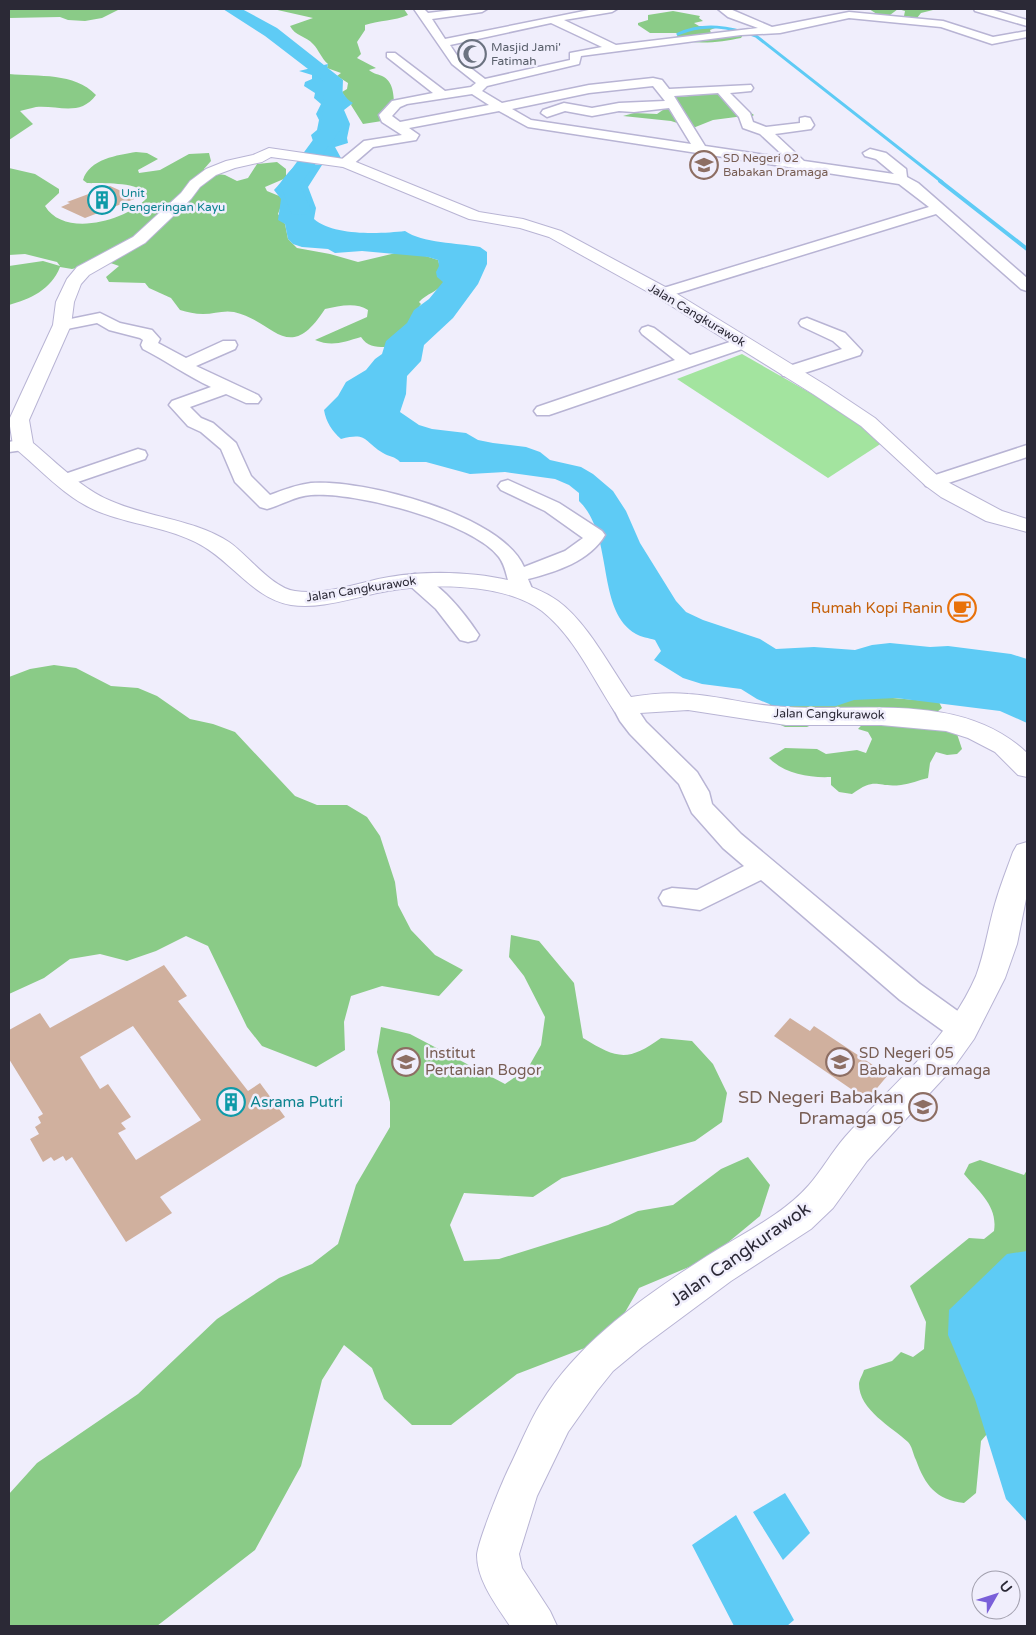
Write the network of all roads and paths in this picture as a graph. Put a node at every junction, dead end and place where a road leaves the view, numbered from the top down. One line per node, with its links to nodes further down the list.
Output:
1 (482, 9): 7 (street)
2 (612, 9): 9 (street)
3 (723, 9): 14 (street)
4 (978, 9): 12 (street)
5 (928, 10): 10 (street)
6 (527, 12): 9 (street)
7 (422, 13): 17 (street)
8 (786, 15): 11 (street)
9 (552, 19): 17 (street); 18 (street)
10 (924, 21): 11 (street); 16 (street)
11 (813, 23): 14 (street)
12 (1027, 23)
13 (728, 27): 15 (street)
14 (773, 30): 15 (street)
15 (746, 32): 18 (street)
16 (1027, 34)
17 (441, 43): 20 (street)
18 (616, 49): 20 (street)
19 (391, 55): 23 (street)
20 (479, 87): 23 (street); 25 (street)
21 (747, 88): 22 (street)
22 (721, 90): 24 (street); 29 (street)
23 (443, 95): 28 (street)
24 (669, 99): 25 (street); 26 (street); 30 (street)
25 (497, 106): 26 (street); 28 (street)
26 (521, 119): 30 (street)
27 (805, 121): 29 (street)
28 (398, 126): 32 (street)
29 (765, 131): 33 (street)
30 (700, 148): 33 (street)
31 (870, 153): 34 (street)
32 (341, 162): 37 (street, Jalan Cangkurawok); 39 (street, Jalan Cangkurawok)
33 (799, 163): 34 (street)
34 (900, 179): 35 (street)
35 (938, 209): 36 (street); 37 (street)
36 (1027, 286)
37 (663, 293): 41 (street, Jalan Cangkurawok)
38 (807, 323): 45 (street)
39 (62, 325): 44 (street); 49 (street, Jalan Cangkurawok)
40 (648, 331): 43 (street)
41 (742, 343): 43 (street); 45 (street, Jalan Cangkurawok)
42 (229, 345): 44 (street)
43 (687, 362): 48 (street)
44 (184, 365): 46 (street)
45 (789, 372): 53 (street, Jalan Cangkurawok)
46 (225, 388): 47 (street); 57 (street)
47 (252, 399)
48 (543, 411)
49 (16, 446): 52 (street, Jalan Cangkurawok)
50 (1027, 451): 53 (street)
51 (138, 455): 52 (street)
52 (66, 480): 56 (street, Jalan Cangkurawok)
53 (933, 482): 55 (street, Jalan Cangkurawok)
54 (508, 486): 57 (street)
55 (1027, 526)
56 (415, 580): 57 (street, Jalan Cangkurawok); 58 (street)
57 (519, 583): 59 (street, Jalan Cangkurawok)
58 (468, 635)
59 (624, 706): 60 (street, Jalan Cangkurawok); 62 (street)
60 (1027, 768)
61 (1027, 852): 64 (street, Jalan Cangkurawok)
62 (762, 868): 63 (street); 64 (street)
63 (672, 898)
64 (962, 1030): 65 (street, Jalan Cangkurawok)
65 (535, 1626)

